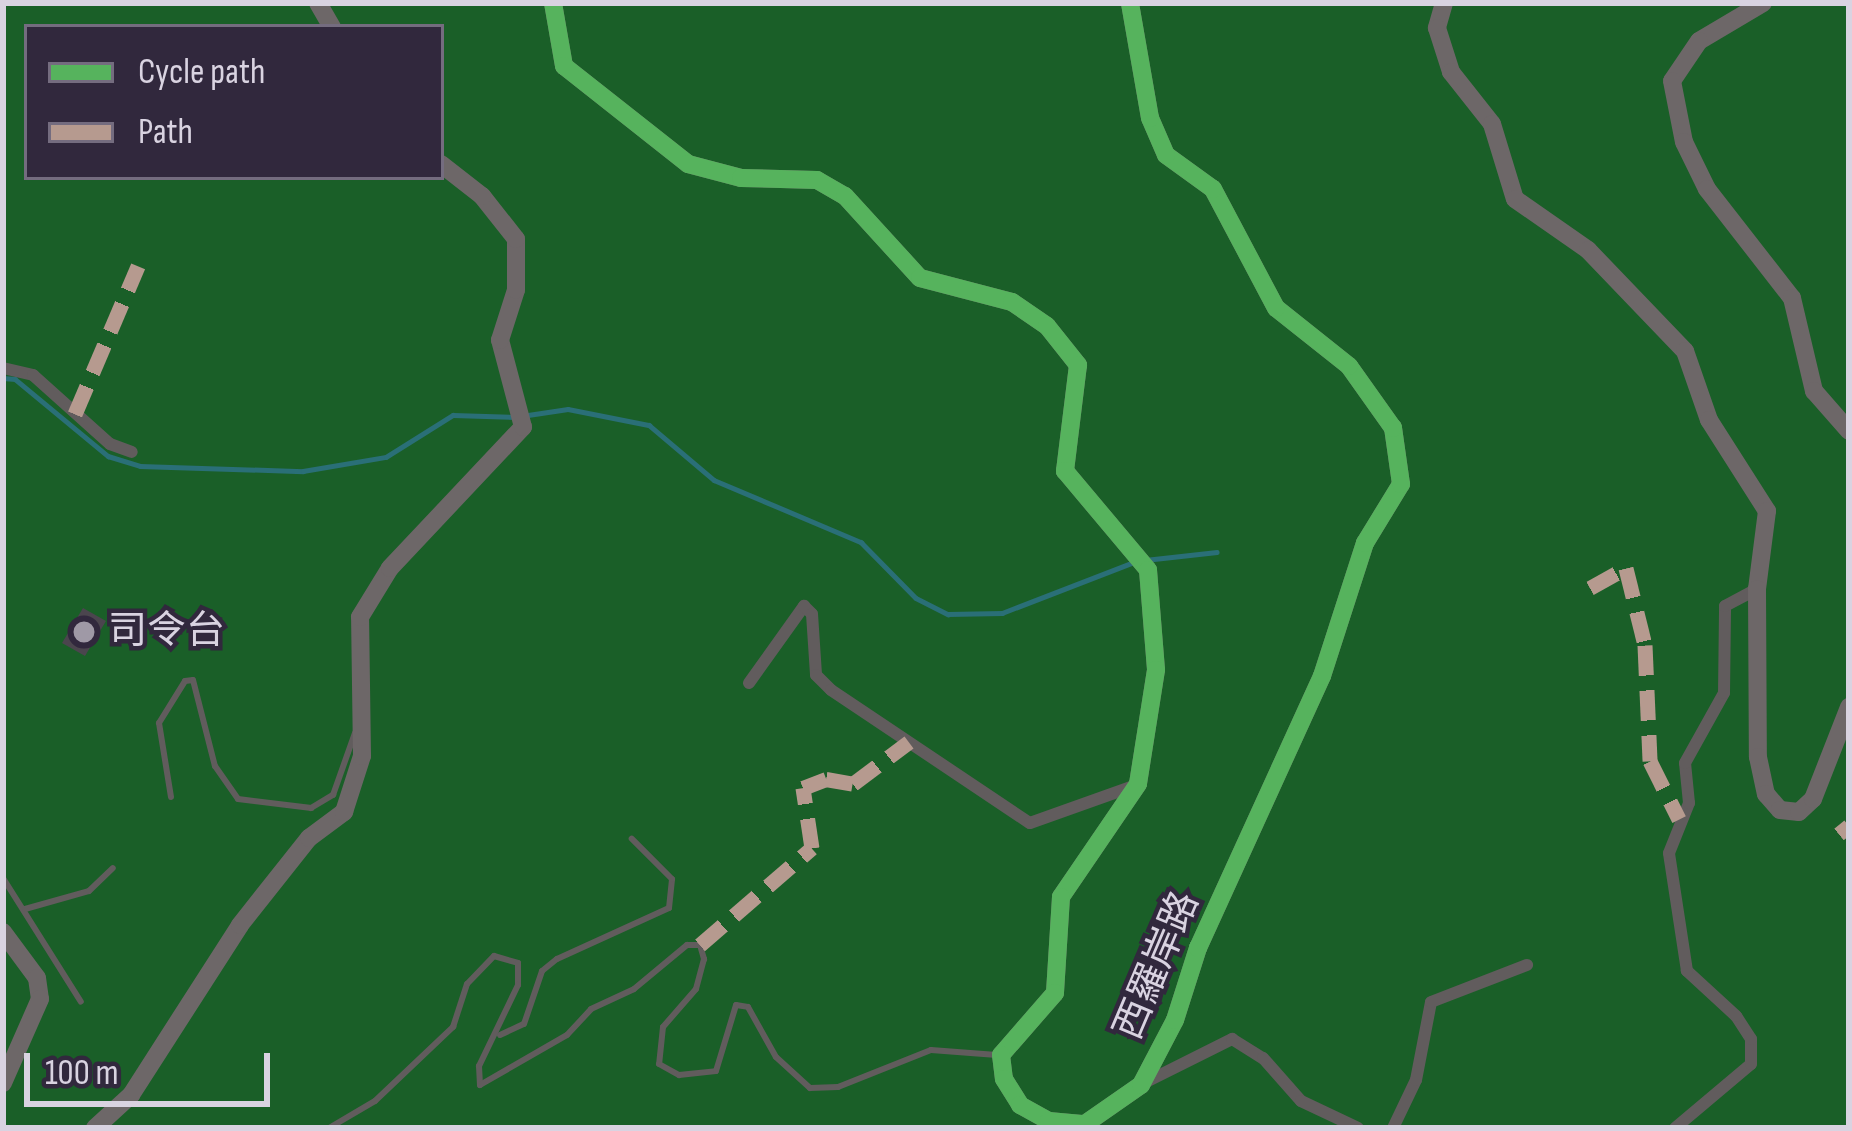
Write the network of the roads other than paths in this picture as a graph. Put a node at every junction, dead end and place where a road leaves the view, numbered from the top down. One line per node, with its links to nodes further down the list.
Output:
1 (553, 3): 13 (street)
2 (1130, 3): 25 (street, 西羅岸路)
3 (1444, 3): 9 (street)
4 (1763, 3): 7 (street)
5 (444, 166): 12 (street)
6 (3, 368): 8 (street)
7 (1849, 430)
8 (132, 452)
9 (1757, 589): 11 (street); 30 (street)
10 (749, 683): 13 (street)
11 (1849, 706)
12 (356, 730): 14 (lane); 26 (street)
13 (1138, 784): 23 (street)
14 (171, 796)
15 (632, 839): 22 (lane)
16 (113, 868): 18 (lane)
17 (3, 878): 18 (lane)
18 (25, 909): 21 (lane)
19 (3, 932): 24 (street)
20 (1527, 965): 29 (street)
21 (81, 1002)
22 (497, 1037): 23 (lane); 27 (lane)
23 (1001, 1055): 25 (street, 西羅岸路)
24 (3, 1083)
25 (1141, 1084): 28 (street)
26 (95, 1128)
27 (329, 1128)
28 (1358, 1128)
29 (1393, 1128)
30 (1675, 1128)

